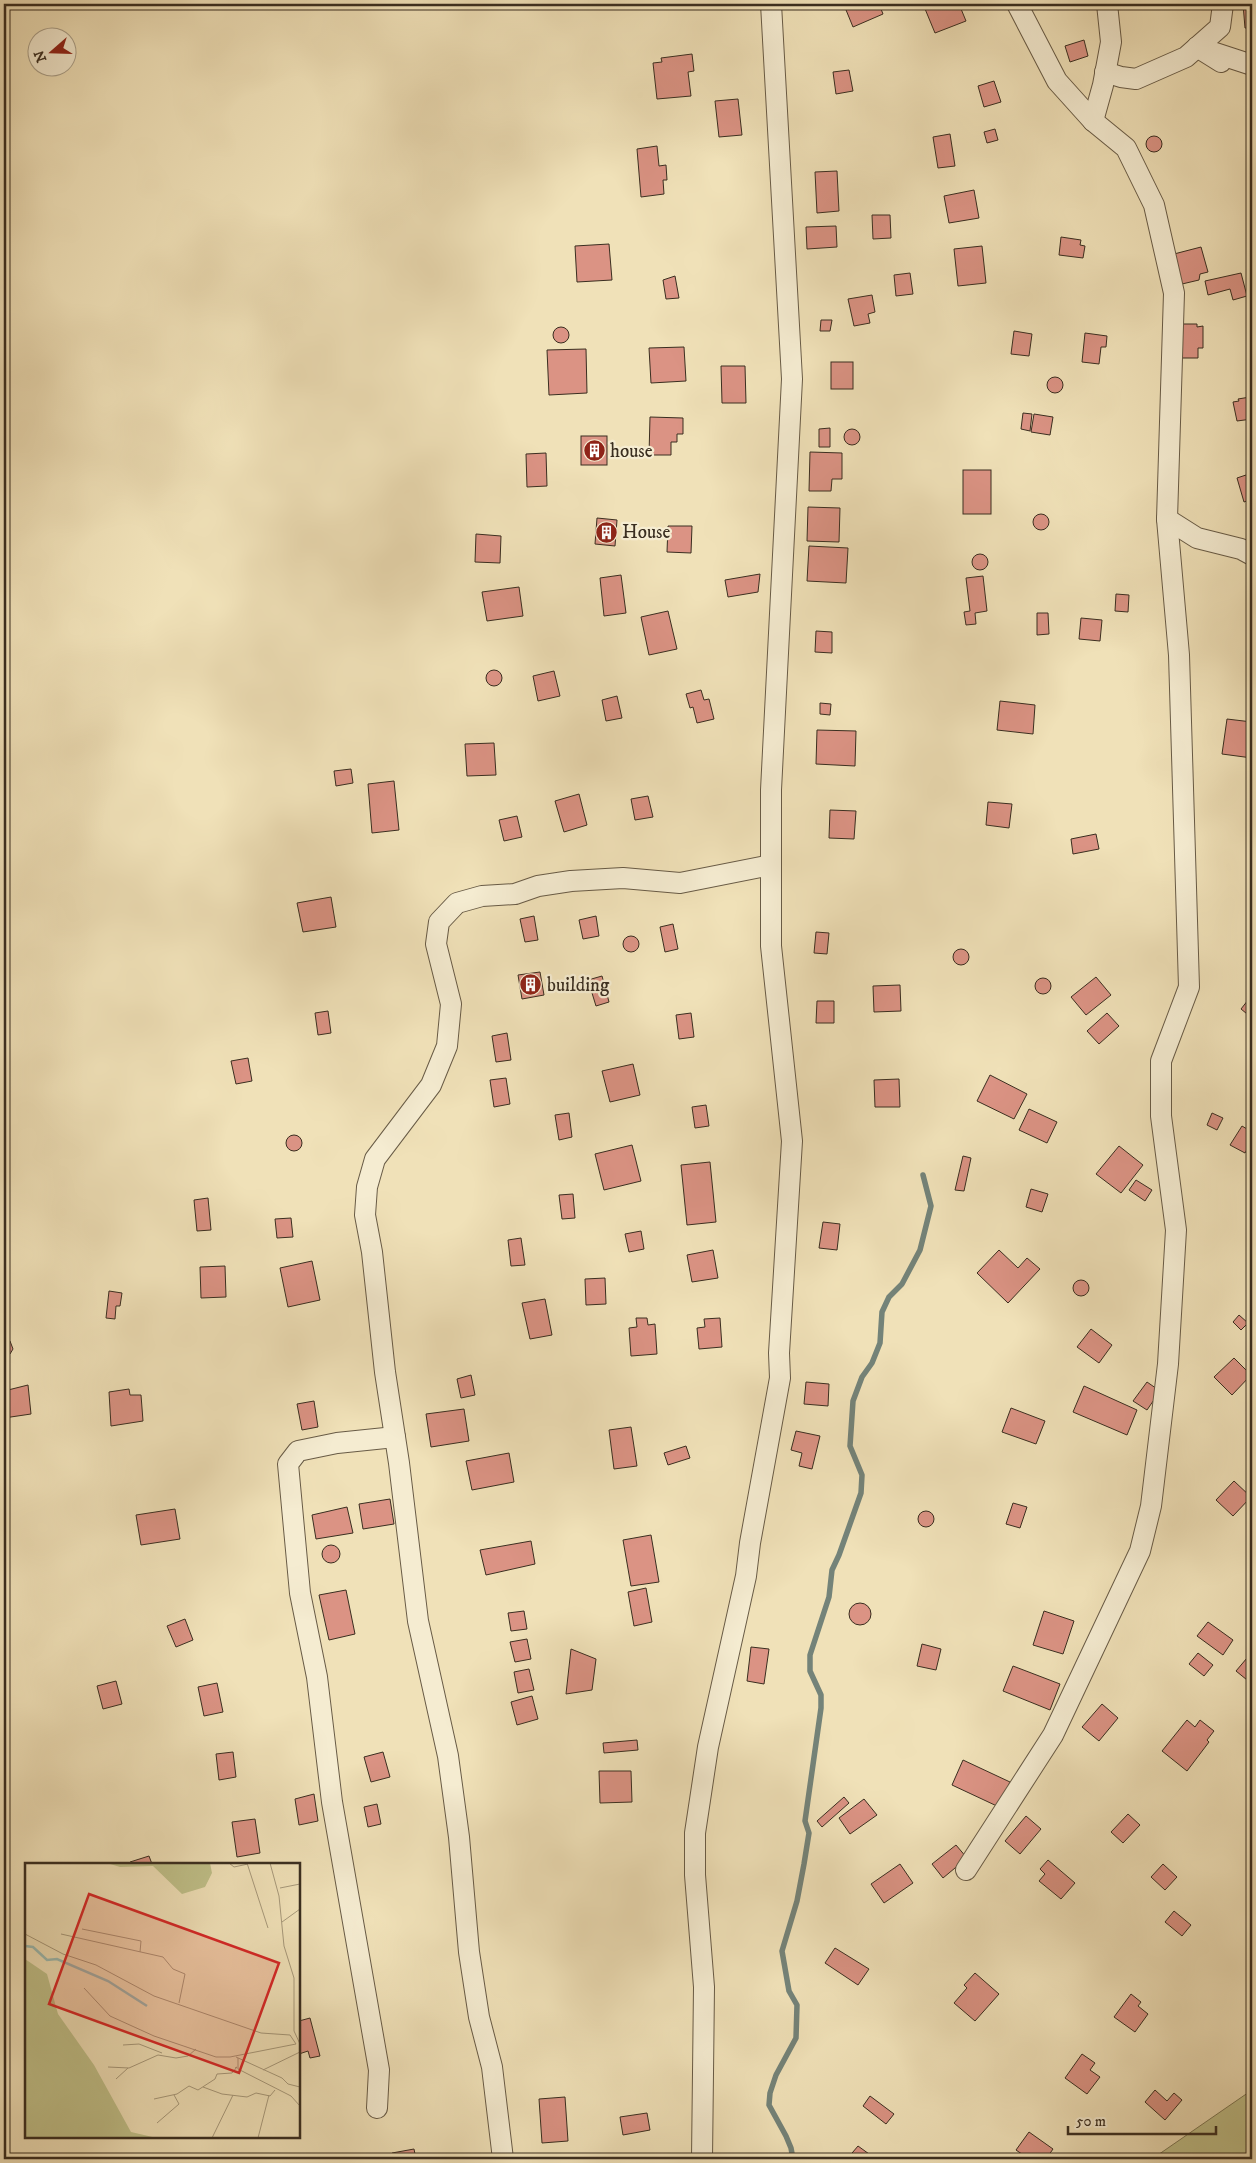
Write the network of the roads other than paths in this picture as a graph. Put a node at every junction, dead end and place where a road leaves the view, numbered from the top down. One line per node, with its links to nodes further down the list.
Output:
1 (771, 4): 12 (street)
2 (1017, 4): 9 (street)
3 (1107, 4): 8 (street)
4 (1224, 4): 5 (street)
5 (1197, 47): 6 (street); 7 (street); 8 (street)
6 (1222, 62)
7 (1252, 65)
8 (1105, 72): 9 (street)
9 (1093, 121): 10 (street)
10 (1166, 519): 11 (street); 14 (street)
11 (1252, 555)
12 (771, 865): 13 (street); 17 (street)
13 (394, 1437): 15 (street); 16 (street)
14 (966, 1870)
15 (377, 2108)
16 (503, 2159)
17 (702, 2159)

